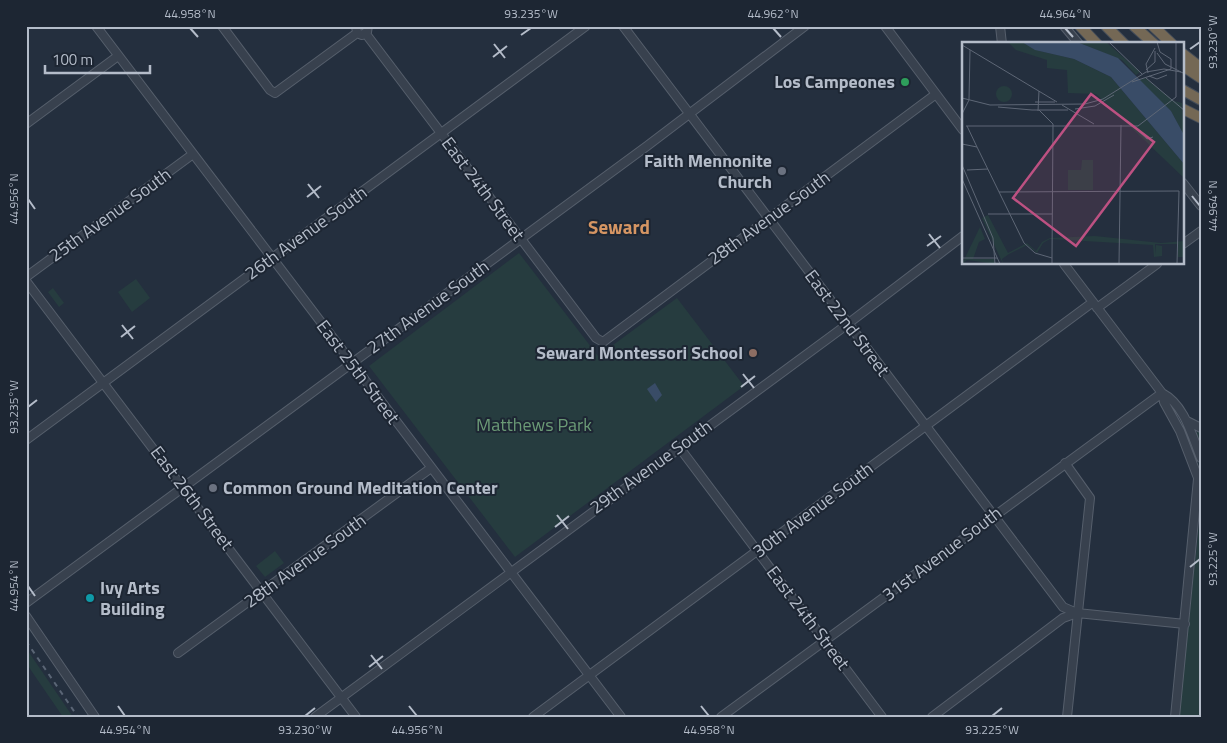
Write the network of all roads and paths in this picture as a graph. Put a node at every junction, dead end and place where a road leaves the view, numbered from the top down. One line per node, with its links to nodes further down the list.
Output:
1 (96, 26): 22 (street, East 25th Street)
2 (222, 26): 13 (street)
3 (586, 26): 34 (street, 26th Avenue South)
4 (623, 26): 30 (street, East 22nd Street)
5 (805, 26): 30 (street, 27th Avenue South)
6 (885, 26): 27 (street)
7 (1000, 26): 15 (street)
8 (1064, 26): 16 (street)
9 (1080, 26): 17 (highway)
10 (1106, 26): 18 (highway)
11 (1134, 26): 19 (highway)
12 (1153, 26): 20 (highway)
13 (357, 29): 14 (street)
14 (367, 30): 34 (street, East 24th Street)
15 (1002, 42)
16 (1076, 42)
17 (1095, 42)
18 (1122, 42)
19 (1152, 42)
20 (1170, 42)
21 (1184, 55): 24 (highway)
22 (118, 56): 32 (street); 35 (street, East 25th Street)
23 (1184, 67): 25 (highway)
24 (1201, 68)
25 (1201, 78)
26 (1184, 91): 28 (highway)
27 (936, 94): 33 (street); 38 (street, 28th Avenue South)
28 (1201, 100)
29 (1184, 110): 31 (highway)
30 (689, 114): 38 (street, East 22nd Street); 41 (street, 27th Avenue South)
31 (1201, 118)
32 (26, 124)
33 (962, 129)
34 (441, 133): 41 (street, East 24th Street); 43 (street, 26th Avenue South)
35 (193, 154): 43 (street, East 25th Street); 46 (street, 25th Avenue South)
36 (1184, 184): 37 (street)
37 (1201, 206)
38 (768, 218): 49 (street, East 22nd Street); 50 (street, 28th Avenue South)
39 (1201, 231): 42 (street)
40 (962, 237): 49 (street, 29th Avenue South)
41 (521, 238): 50 (street, East 24th Street); 51 (street, 27th Avenue South)
42 (1184, 243)
43 (272, 258): 51 (street, East 25th Street); 52 (street, 26th Avenue South)
44 (1065, 265): 48 (street)
45 (1155, 265): 48 (street, 30th Avenue South)
46 (26, 277)
47 (26, 281): 52 (street, East 26th Street)
48 (1095, 305): 53 (street); 55 (street, 30th Avenue South)
49 (848, 324): 55 (street, East 22nd Street); 58 (street, 29th Avenue South)
50 (603, 342)
51 (352, 364): 61 (street, East 25th Street); 63 (street, 27th Avenue South)
52 (104, 382): 57 (street, 26th Avenue South); 63 (street, East 26th Street)
53 (1162, 393): 54 (street); 60 (street, 31st Avenue South); 62 (street)
54 (1186, 421): 56 (street); 59 (street)
55 (926, 426): 64 (street, East 22nd Street); 65 (street, 30th Avenue South)
56 (1201, 428)
57 (26, 440)
58 (679, 447): 65 (street, East 24th Street); 66 (street, 29th Avenue South)
59 (1201, 458)
60 (1065, 463): 64 (street, 31st Avenue South); 69 (street)
61 (431, 468): 66 (street, East 25th Street); 67 (street, 28th Avenue South)
62 (1199, 482): 71 (street)
63 (184, 487): 67 (street, East 26th Street); 68 (street, 27th Avenue South)
64 (994, 516): 69 (street, East 22nd Street); 72 (street, 31st Avenue South)
65 (758, 552): 72 (street, East 24th Street); 74 (street, 30th Avenue South)
66 (510, 572): 74 (street, East 25th Street); 75 (street, 29th Avenue South)
67 (263, 592): 73 (street, 28th Avenue South); 75 (street, East 26th Street)
68 (26, 603)
69 (1077, 613): 71 (street); 83 (street); 84 (street)
70 (26, 616): 76 (street)
71 (1185, 620): 85 (street)
72 (824, 640): 81 (street, 31st Avenue South); 82 (street, East 24th Street)
73 (178, 653)
74 (589, 675): 79 (street, 30th Avenue South); 80 (street, East 25th Street)
75 (342, 697): 77 (street, 29th Avenue South); 78 (street, East 26th Street)
76 (95, 717)
77 (314, 717)
78 (356, 717)
79 (533, 717)
80 (621, 717)
81 (721, 717)
82 (882, 717)
83 (932, 717)
84 (1067, 717)
85 (1175, 717)

